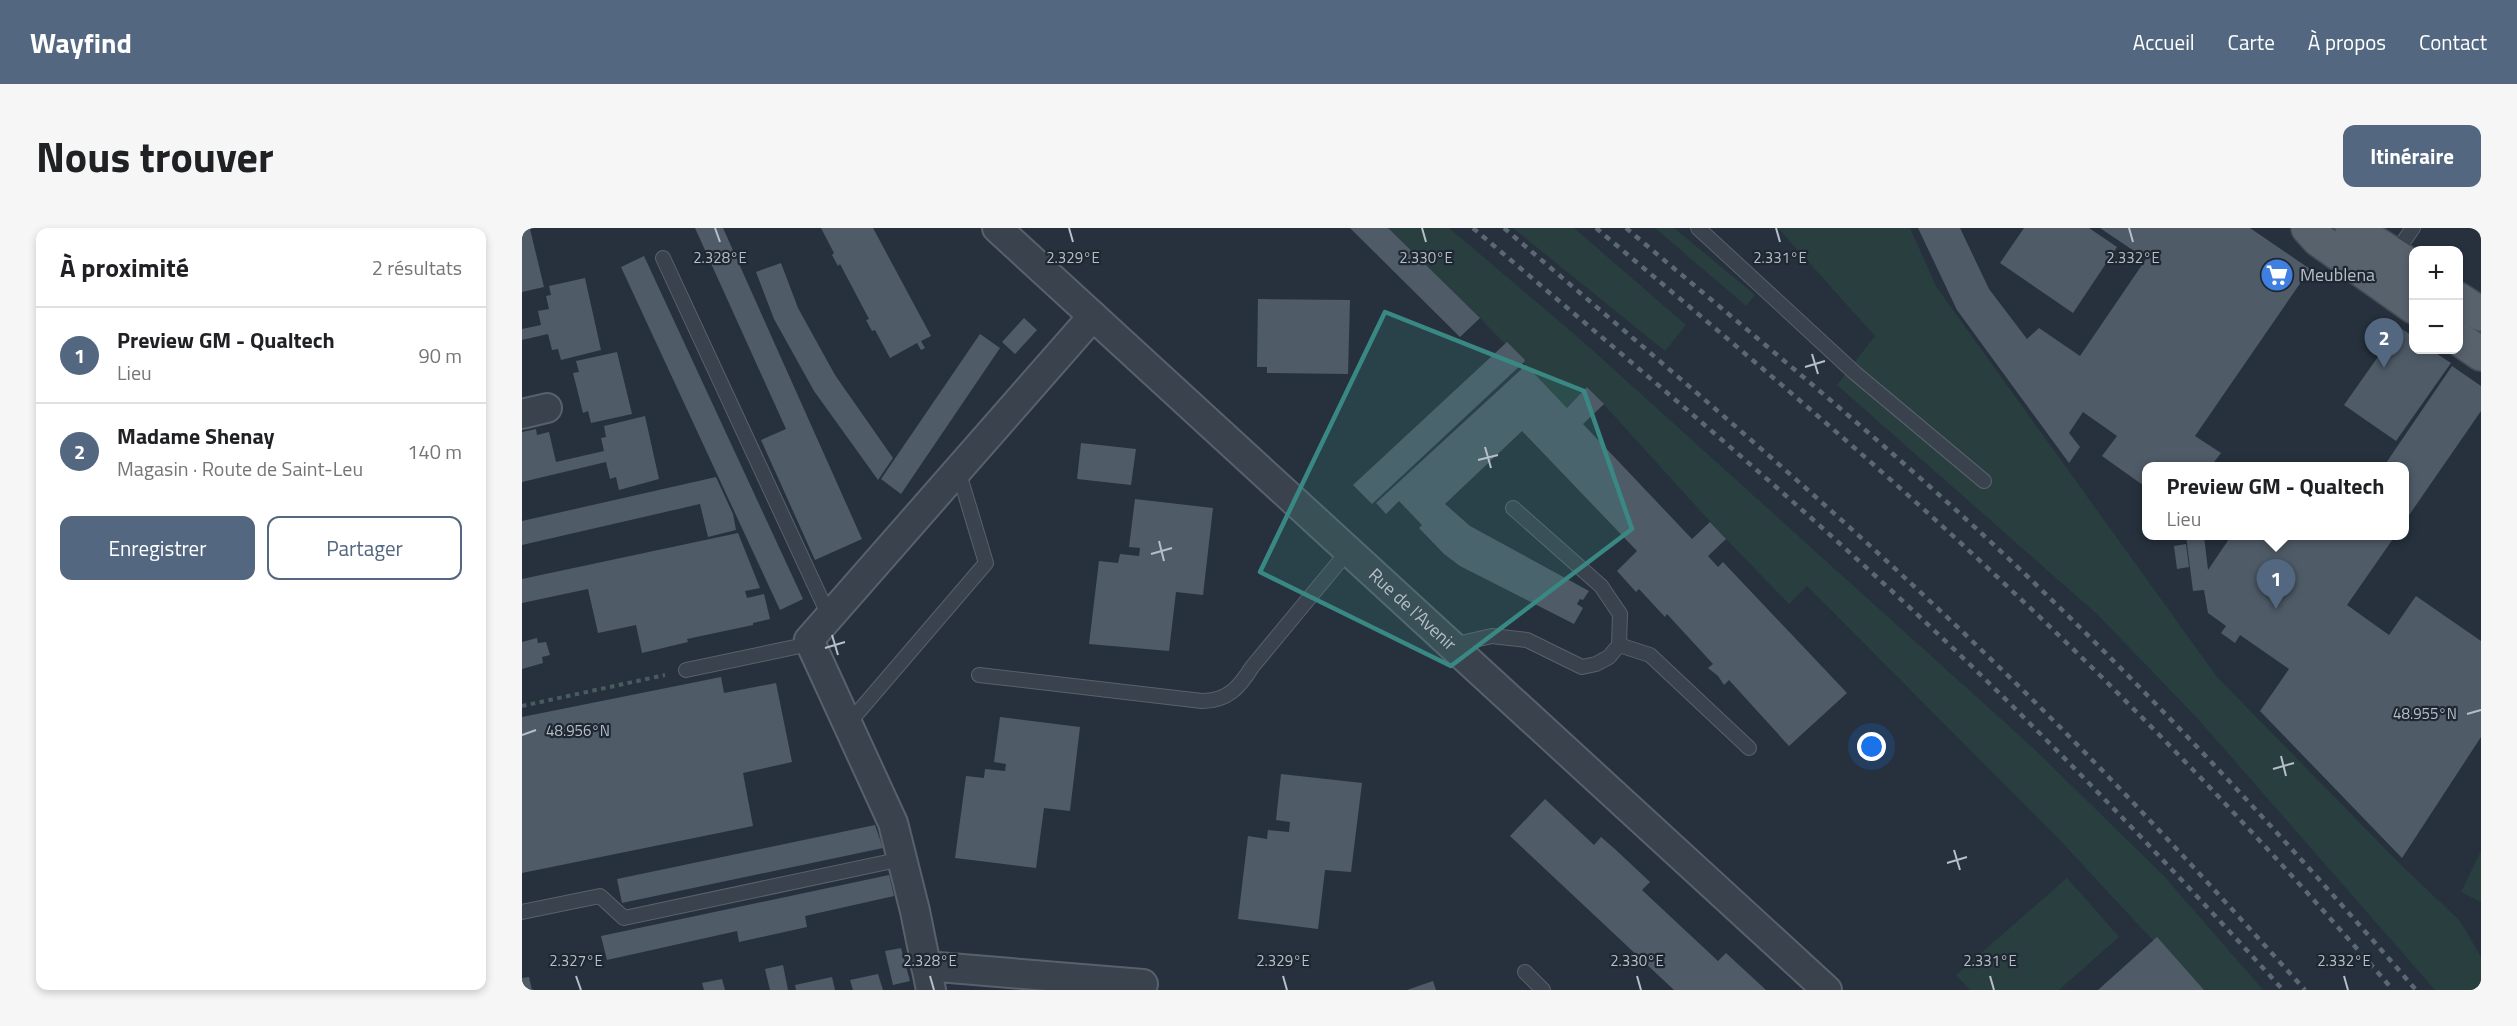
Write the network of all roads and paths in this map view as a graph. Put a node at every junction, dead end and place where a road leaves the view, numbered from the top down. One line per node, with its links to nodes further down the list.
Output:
1 (997, 228): 11 (street, Rue de l'Avenir)
2 (1698, 228): 15 (lane)
3 (2308, 228): 9 (main road)
4 (2352, 228): 7 (main road)
5 (2413, 228): 7 (lane)
6 (663, 258): 18 (lane)
7 (2404, 261)
8 (2460, 300): 10 (main road)
9 (2409, 303)
10 (2481, 314)
11 (1093, 316): 14 (street); 17 (street, Rue de l'Avenir)
12 (2463, 341): 13 (main road)
13 (2481, 354)
14 (958, 469): 18 (street); 25 (lane)
15 (1984, 481)
16 (1514, 508): 21 (lane)
17 (1349, 550): 20 (street, Rue de l'Avenir); 23 (lane)
18 (829, 616): 19 (street)
19 (809, 640): 22 (lane); 25 (street)
20 (1452, 645): 21 (lane); 34 (street, Rue de l'Avenir)
21 (1619, 645): 26 (lane)
22 (686, 670): 24 (path)
23 (979, 675)
24 (522, 706)
25 (848, 724): 27 (street)
26 (1749, 748)
27 (902, 859): 28 (lane); 30 (street)
28 (522, 912)
29 (1525, 972): 33 (lane)
30 (928, 978): 31 (street)
31 (1048, 983): 32 (street)
32 (1143, 984)
33 (1544, 990)
34 (1827, 990)

